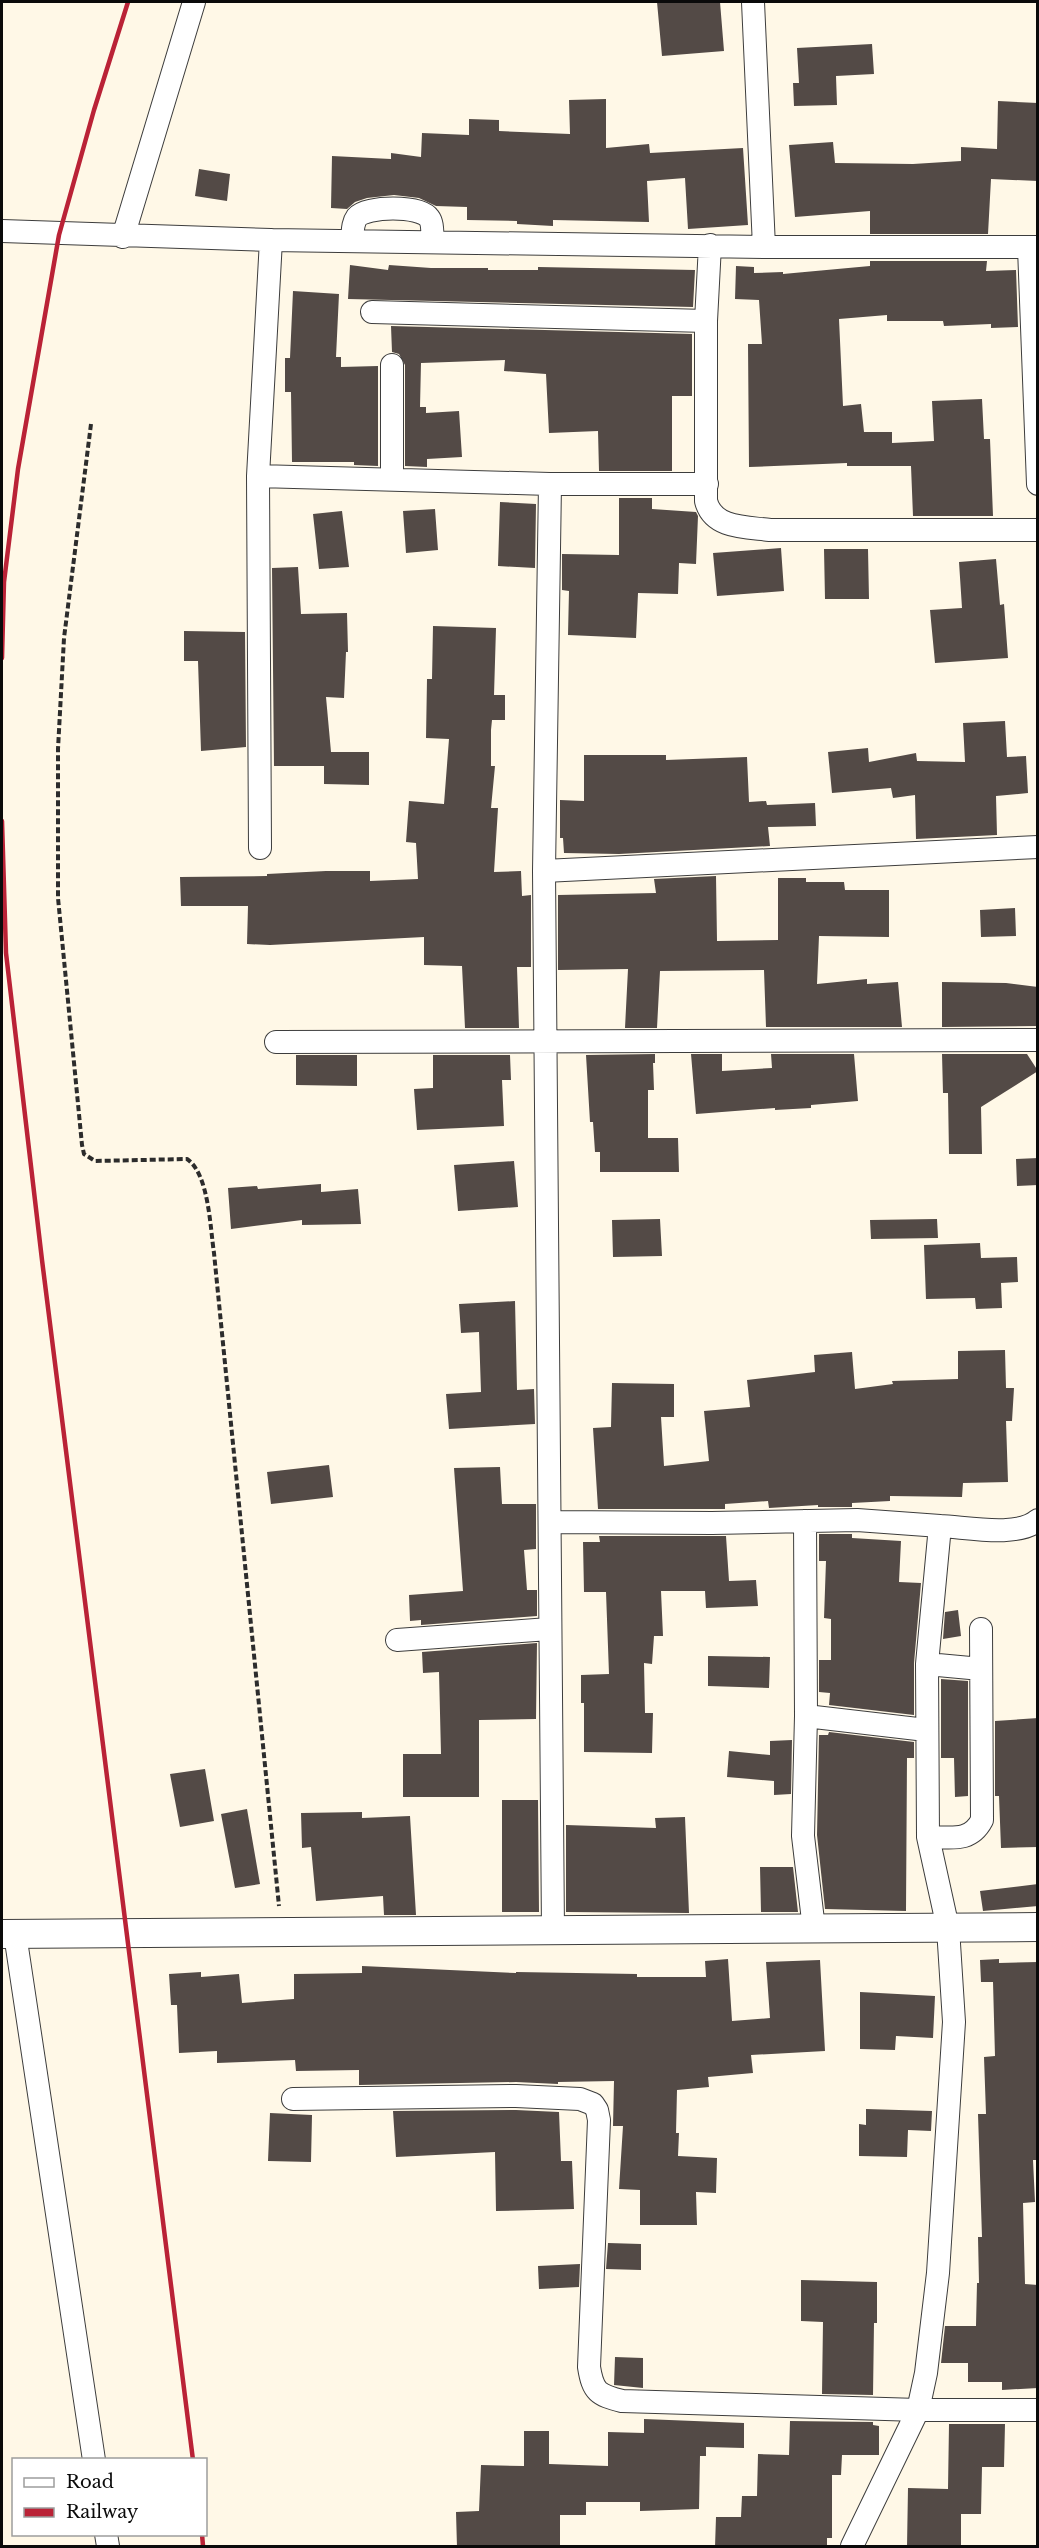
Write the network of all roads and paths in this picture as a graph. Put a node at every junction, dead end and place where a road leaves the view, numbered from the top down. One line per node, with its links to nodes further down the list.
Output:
1 (194, 2): 4 (street)
2 (753, 2): 9 (street)
3 (2, 231): 4 (street)
4 (123, 237): 5 (street)
5 (271, 240): 6 (street); 15 (street)
6 (352, 240): 7 (street); 7 (street)
7 (433, 241): 8 (street)
8 (710, 245): 9 (street); 12 (street)
9 (764, 247): 10 (street)
10 (1033, 247): 19 (street)
11 (372, 312): 12 (street)
12 (706, 321): 18 (street)
13 (392, 365): 16 (street)
14 (91, 424): 43 (path)
15 (258, 476): 16 (street); 22 (street)
16 (392, 478): 17 (street)
17 (550, 483): 18 (street); 23 (street)
18 (707, 484): 20 (street)
19 (1038, 484)
20 (1038, 530)
21 (1038, 847): 23 (street)
22 (260, 848)
23 (544, 871): 25 (street)
24 (1038, 1040): 25 (street)
25 (546, 1041): 26 (street); 28 (street)
26 (276, 1042)
27 (1038, 1520): 30 (street)
28 (551, 1521): 29 (street); 31 (street)
29 (805, 1521): 30 (street); 36 (street)
30 (940, 1526): 34 (street)
31 (549, 1629): 33 (street); 42 (street)
32 (981, 1629): 35 (street)
33 (397, 1640)
34 (927, 1664): 35 (street); 37 (street)
35 (981, 1669): 38 (street)
36 (806, 1716): 37 (street); 41 (street)
37 (926, 1730): 38 (street)
38 (928, 1837): 40 (street)
39 (1038, 1927): 40 (street)
40 (948, 1928): 41 (street); 46 (street)
41 (814, 1929): 42 (street)
42 (553, 1931): 43 (street)
43 (282, 1933): 44 (street)
44 (8, 1934): 48 (street)
45 (293, 2099): 46 (street)
46 (918, 2410): 47 (street); 49 (street)
47 (1038, 2410)
48 (94, 2458)
49 (852, 2547)

